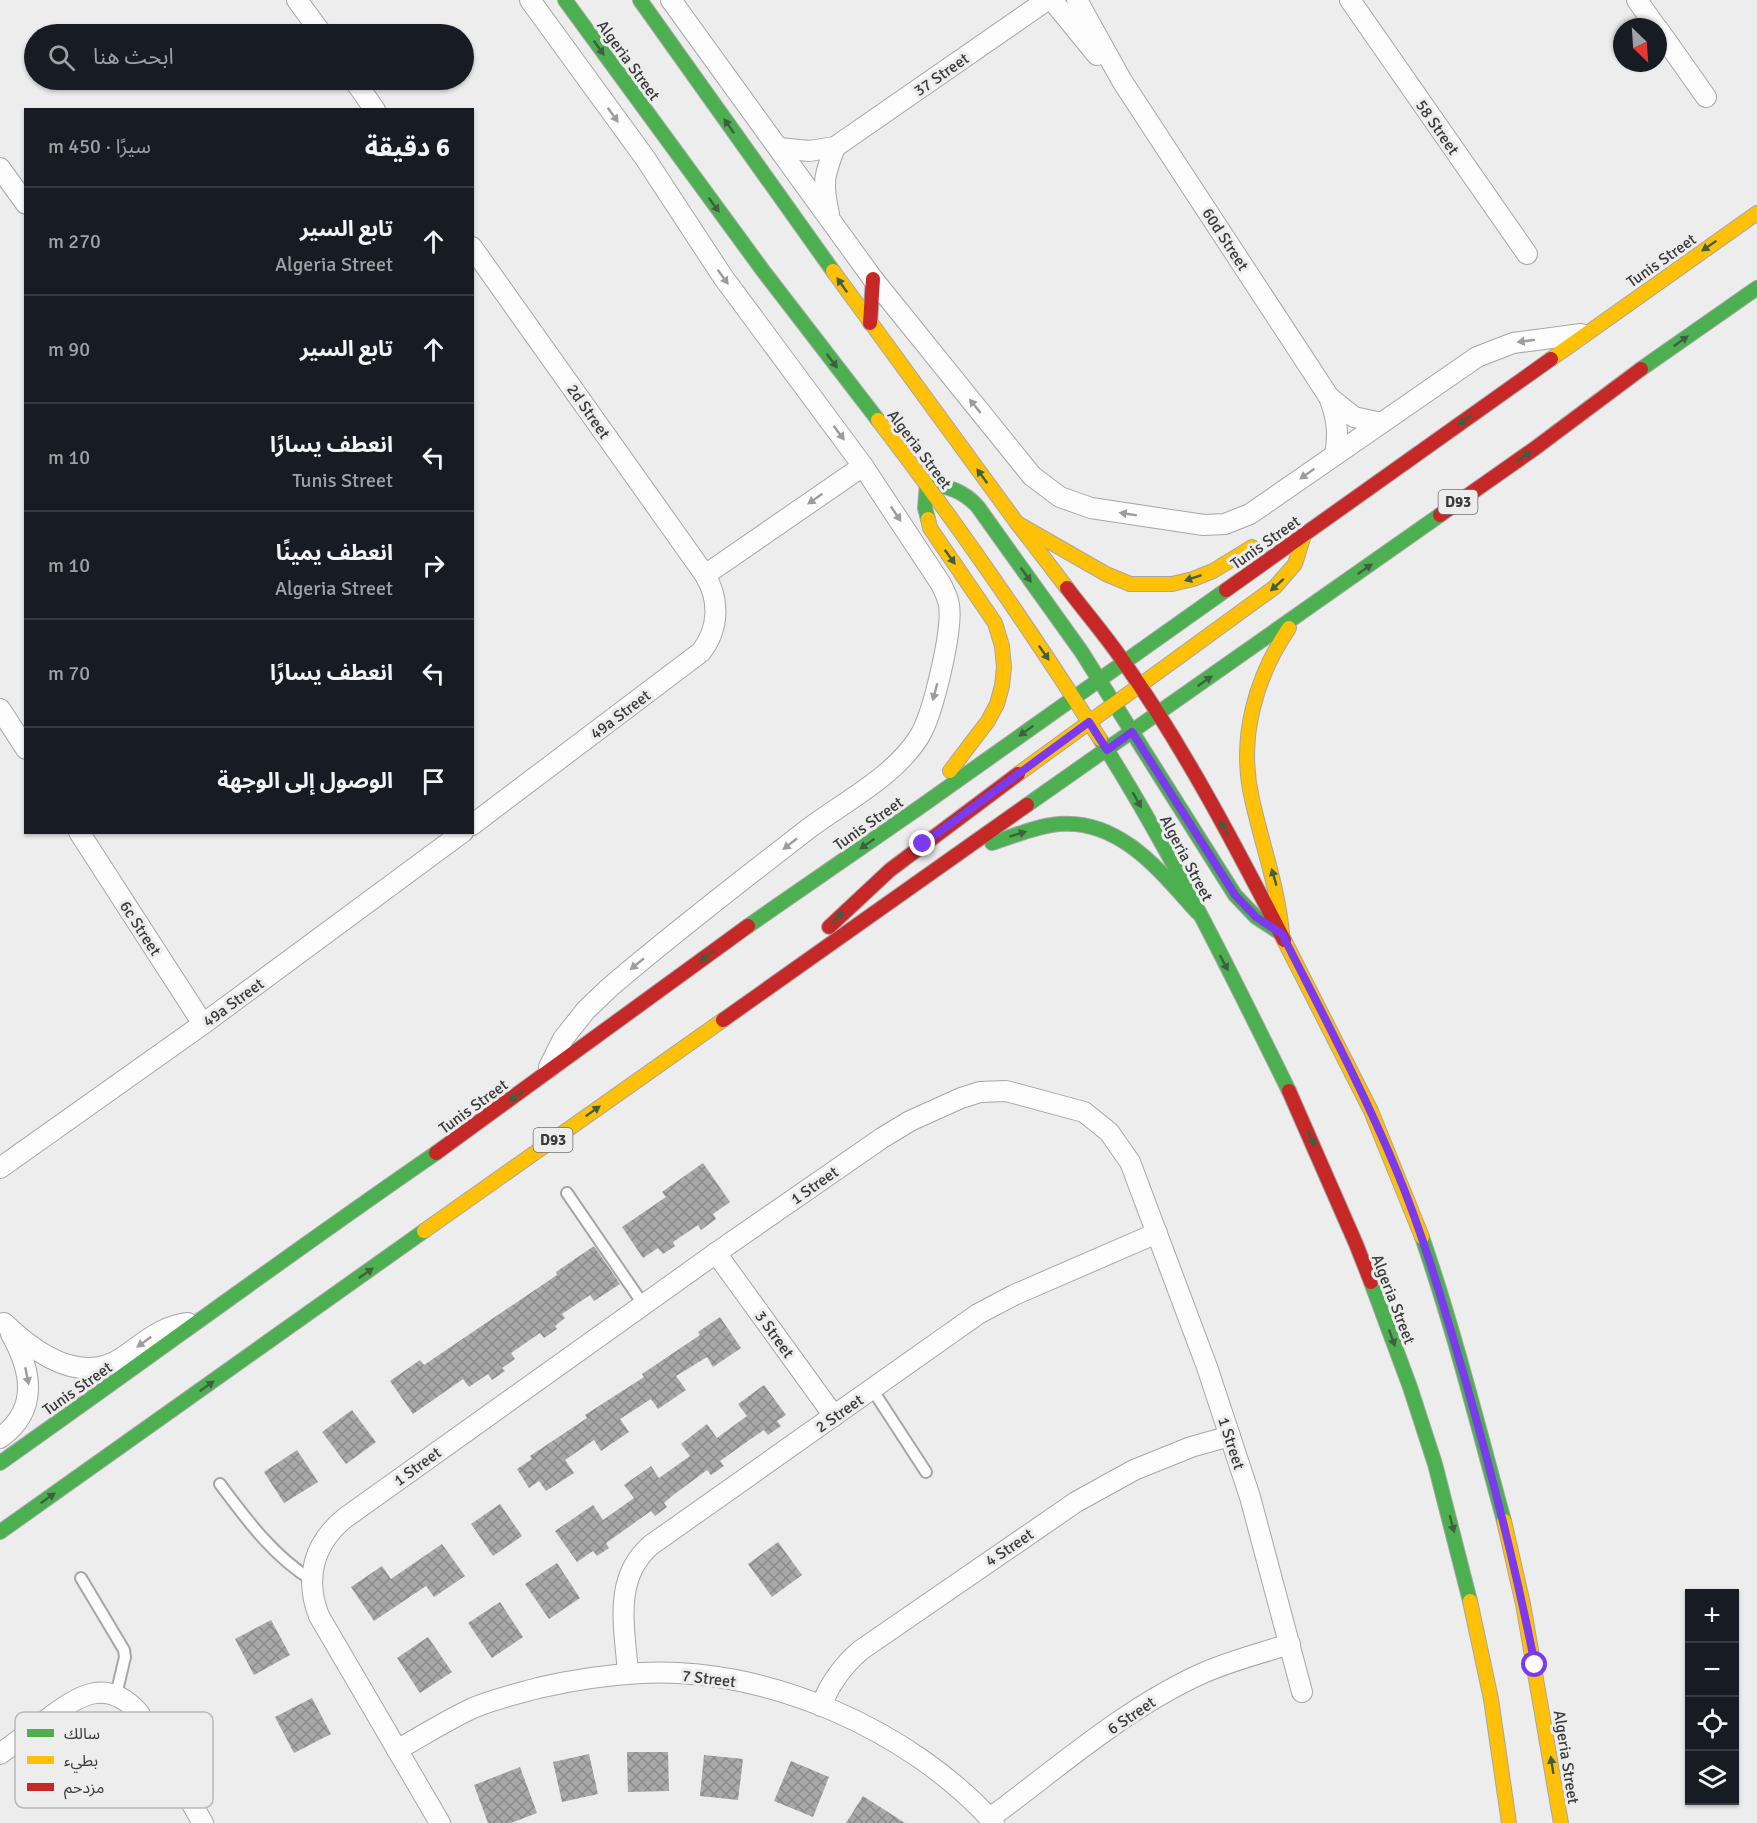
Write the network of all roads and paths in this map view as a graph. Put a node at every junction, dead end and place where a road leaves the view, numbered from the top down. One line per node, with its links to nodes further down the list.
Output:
1 (297, 0): 12 (street)
2 (530, 0): 33 (street, one-way to 33)
3 (554, 0): 10 (main road)
4 (640, 0): 28 (main road, Algeria Street, one-way to 4)
5 (671, 0): 19 (street)
6 (1050, 0): 14 (street, 60d Street); 18 (street, 37 Street)
7 (1077, 0): 14 (street, 60d Street)
8 (1350, 0): 25 (street, 58 Street)
9 (1637, 0): 11 (street)
10 (568, 4): 34 (main road, Algeria Street, one-way to 34)
11 (1650, 18)
12 (315, 24)
13 (1667, 42): 16 (street)
14 (1122, 81): 30 (street, 60d Street)
15 (361, 90): 17 (street)
16 (1706, 97)
17 (374, 108)
18 (835, 147): 19 (street, 37 Street); 23 (street)
19 (779, 148): 23 (street)
20 (0, 168): 21 (street)
21 (24, 201)
22 (1757, 213): 29 (main road, Tunis Street, one-way to 29)
23 (831, 221): 26 (street)
24 (474, 250): 37 (street, 2d Street)
25 (1527, 254)
26 (873, 279): 28 (main road); 32 (street, one-way to 26)
27 (1757, 288): 38 (main road, D93, one-way to 27)
28 (870, 323): 35 (main road, Algeria Street, one-way to 28)
29 (1584, 334): 31 (street, one-way to 31); 36 (main road, Tunis Street, one-way to 36)
30 (1329, 397): 31 (street, 60d Street); 32 (street, 60d Street)
31 (1381, 423): 32 (street)
32 (1335, 455)
33 (863, 466): 37 (street, one-way to 37); 59 (street, one-way to 59)
34 (927, 484): 40 (main road, one-way to 40); 42 (main road, Algeria Street, one-way to 42); 50 (main road, one-way to 50)
35 (1017, 523): 36 (main road, one-way to 35); 39 (main road, Algeria Street)
36 (1304, 535): 39 (main road, Tunis Street); 41 (main road, one-way to 41)
37 (705, 575): 51 (street, 49a Street)
38 (1298, 615): 45 (main road, D93, one-way to 38); 56 (main road, one-way to 38)
39 (1123, 662): 40 (main road, Tunis Street); 41 (main road, Algeria Street)
40 (1099, 679): 42 (main road, Tunis Street); 43 (main road)
41 (1139, 686): 43 (main road); 45 (main road, Algeria Street)
42 (1073, 697): 46 (main road, Algeria Street); 50 (main road, Tunis Street, one-way to 50)
43 (1114, 703): 46 (main road); 47 (main road)
44 (0, 709): 48 (street)
45 (1157, 714): 47 (main road, D93); 56 (main road, Algeria Street, one-way to 45)
46 (1089, 722): 49 (main road, Algeria Street); 57 (main road, one-way to 46)
47 (1132, 732): 49 (main road, D93); 56 (main road)
48 (24, 746)
49 (1107, 750): 54 (main road, D93); 55 (main road, Algeria Street, one-way to 55)
50 (920, 807): 59 (main road, Tunis Street, one-way to 59)
51 (474, 823)
52 (80, 834): 58 (street, 6c Street)
53 (460, 834): 58 (street, 49a Street)
54 (962, 852): 55 (main road, one-way to 55); 57 (main road, D93)
55 (1197, 912): 91 (main road, Algeria Street, one-way to 91)
56 (1282, 934): 92 (main road, Algeria Street, one-way to 56)
57 (784, 977): 74 (main road, D93, one-way to 57)
58 (203, 1024): 60 (street, 49a Street)
59 (547, 1073): 66 (main road, Tunis Street, one-way to 66)
60 (0, 1168)
61 (567, 1193): 64 (lane)
62 (1157, 1233): 63 (street, 1 Street); 67 (street, 2 Street); 69 (street, 1 Street)
63 (716, 1253): 64 (street, 1 Street); 68 (street, 3 Street)
64 (643, 1304): 76 (street, 1 Street)
65 (2, 1319): 66 (street, one-way to 65); 70 (street, one-way to 70)
66 (197, 1324): 71 (main road, Tunis Street)
67 (872, 1389): 68 (street, 2 Street); 72 (lane)
68 (834, 1416): 78 (street, 2 Street)
69 (1230, 1436): 77 (street, 1 Street); 81 (street, 4 Street)
70 (0, 1438)
71 (0, 1463)
72 (926, 1472)
73 (220, 1484): 76 (lane)
74 (0, 1532)
75 (81, 1578): 80 (lane)
76 (312, 1580): 85 (street, 1 Street)
77 (1290, 1644): 79 (street, 1 Street); 88 (street, 6 Street)
78 (628, 1674): 81 (street, 7 Street); 85 (street, 7 Street)
79 (1302, 1692)
80 (116, 1695): 82 (street); 83 (street)
81 (821, 1706): 88 (street, 7 Street)
82 (57, 1712)
83 (138, 1712)
84 (15, 1743): 86 (street)
85 (397, 1750): 90 (street, 1 Street)
86 (0, 1754)
87 (194, 1808): 89 (street)
88 (992, 1821)
89 (203, 1823)
90 (440, 1823)
91 (1509, 1823)
92 (1561, 1823)

